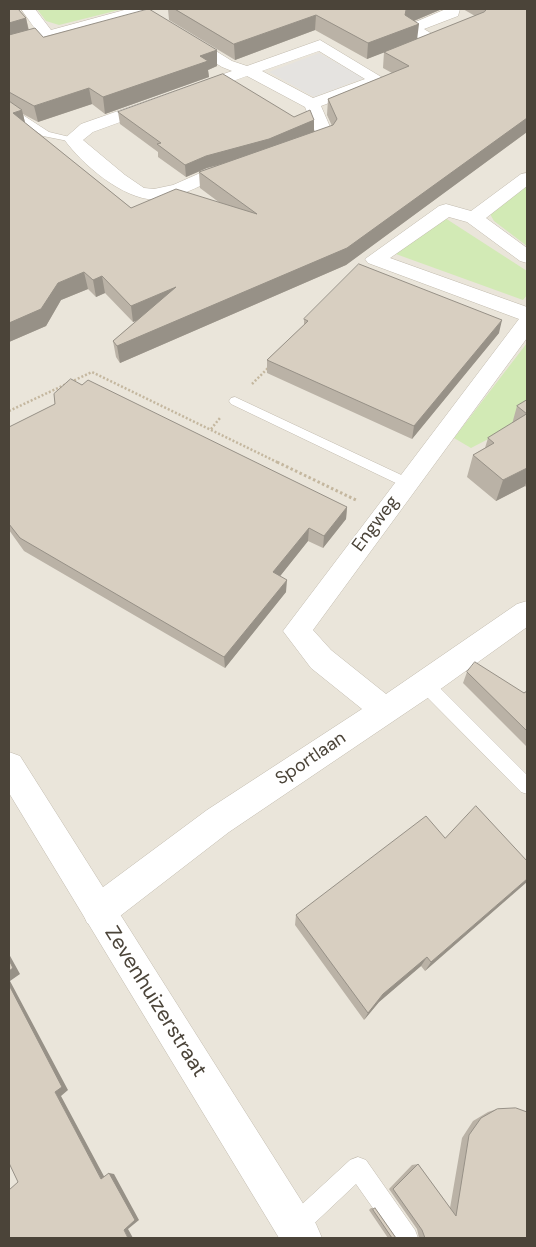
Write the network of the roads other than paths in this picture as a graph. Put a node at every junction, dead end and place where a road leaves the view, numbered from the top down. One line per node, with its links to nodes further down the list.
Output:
1 (28, 9): 6 (street)
2 (140, 9): 6 (street); 12 (street)
3 (453, 11): 4 (street); 7 (street)
4 (468, 20)
5 (451, 34): 7 (street)
6 (47, 35): 8 (street)
7 (434, 40): 9 (street)
8 (9, 46)
9 (398, 54)
10 (380, 61): 11 (street)
11 (362, 68): 12 (street); 13 (street)
12 (247, 71): 13 (street); 15 (street)
13 (312, 104): 15 (street)
14 (9, 109): 15 (lane)
15 (73, 139)
16 (527, 178): 17 (street)
17 (474, 218): 18 (street); 19 (street)
18 (527, 257)
19 (527, 314)
20 (527, 323): 22 (street, Engweg)
21 (235, 401): 22 (lane)
22 (407, 483): 25 (street, Engweg)
23 (527, 612): 24 (street, Sportlaan)
24 (425, 684): 25 (street, Sportlaan); 27 (lane)
25 (384, 710): 28 (street, Sportlaan)
26 (9, 766): 28 (street, Zevenhuizerstraat)
27 (527, 786)
28 (99, 911): 29 (street, Zevenhuizerstraat)
29 (298, 1232): 30 (lane)
30 (407, 1238)

